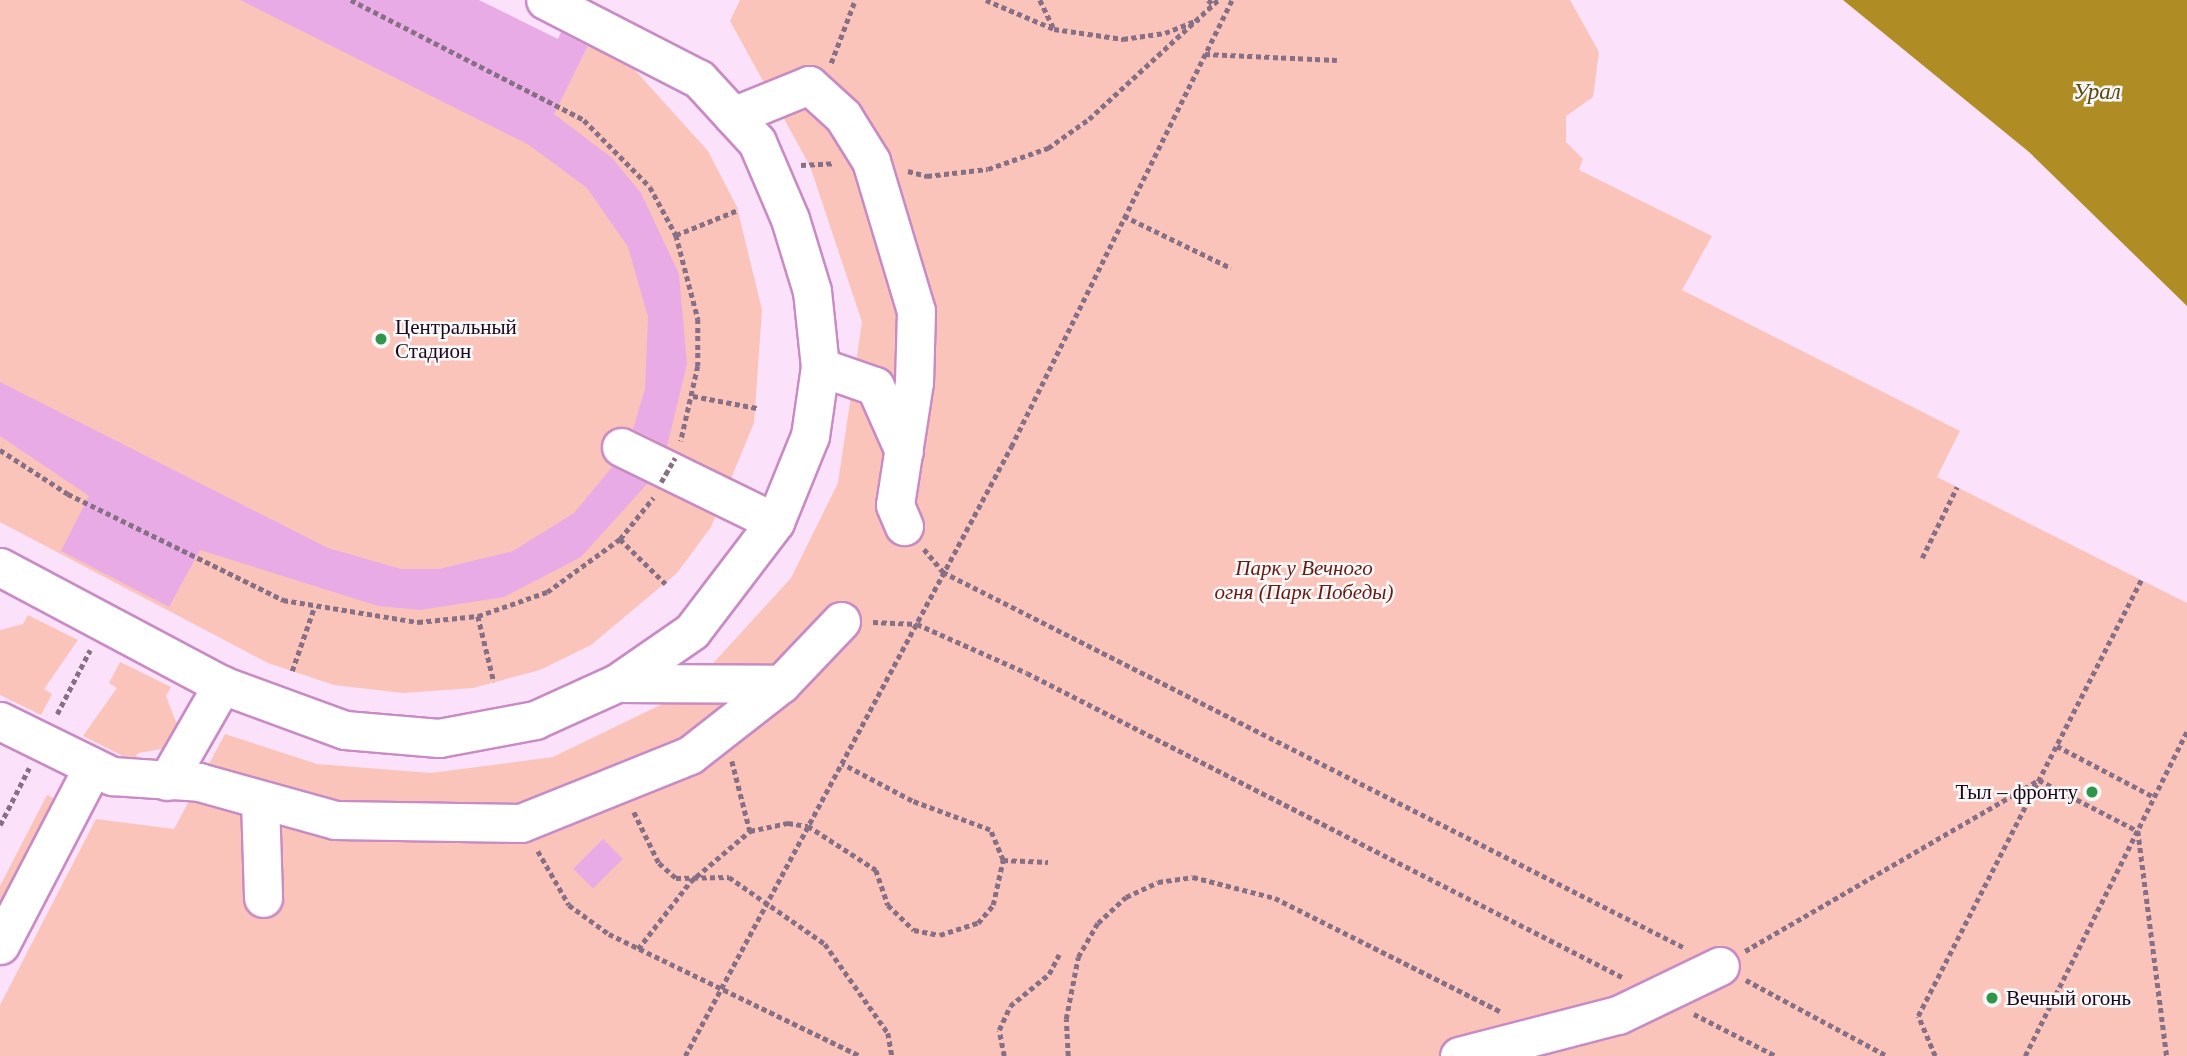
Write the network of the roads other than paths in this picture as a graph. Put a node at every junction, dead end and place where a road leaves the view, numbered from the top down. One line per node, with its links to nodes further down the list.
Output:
1 (545, 0): 2 (lane)
2 (733, 116): 3 (lane); 5 (lane)
3 (820, 367): 5 (lane); 6 (lane)
4 (621, 447): 6 (lane)
5 (904, 451): 7 (lane)
6 (775, 522): 10 (lane)
7 (904, 526)
8 (0, 567): 12 (lane)
9 (841, 621): 11 (lane)
10 (617, 683): 11 (lane); 12 (lane)
11 (782, 684): 16 (lane)
12 (222, 685): 15 (lane)
13 (0, 721): 14 (lane)
14 (92, 768): 15 (lane); 18 (lane)
15 (167, 781): 16 (lane)
16 (260, 800): 17 (lane)
17 (263, 898)
18 (0, 945)
19 (1720, 966): 20 (lane)
20 (1459, 1056)

